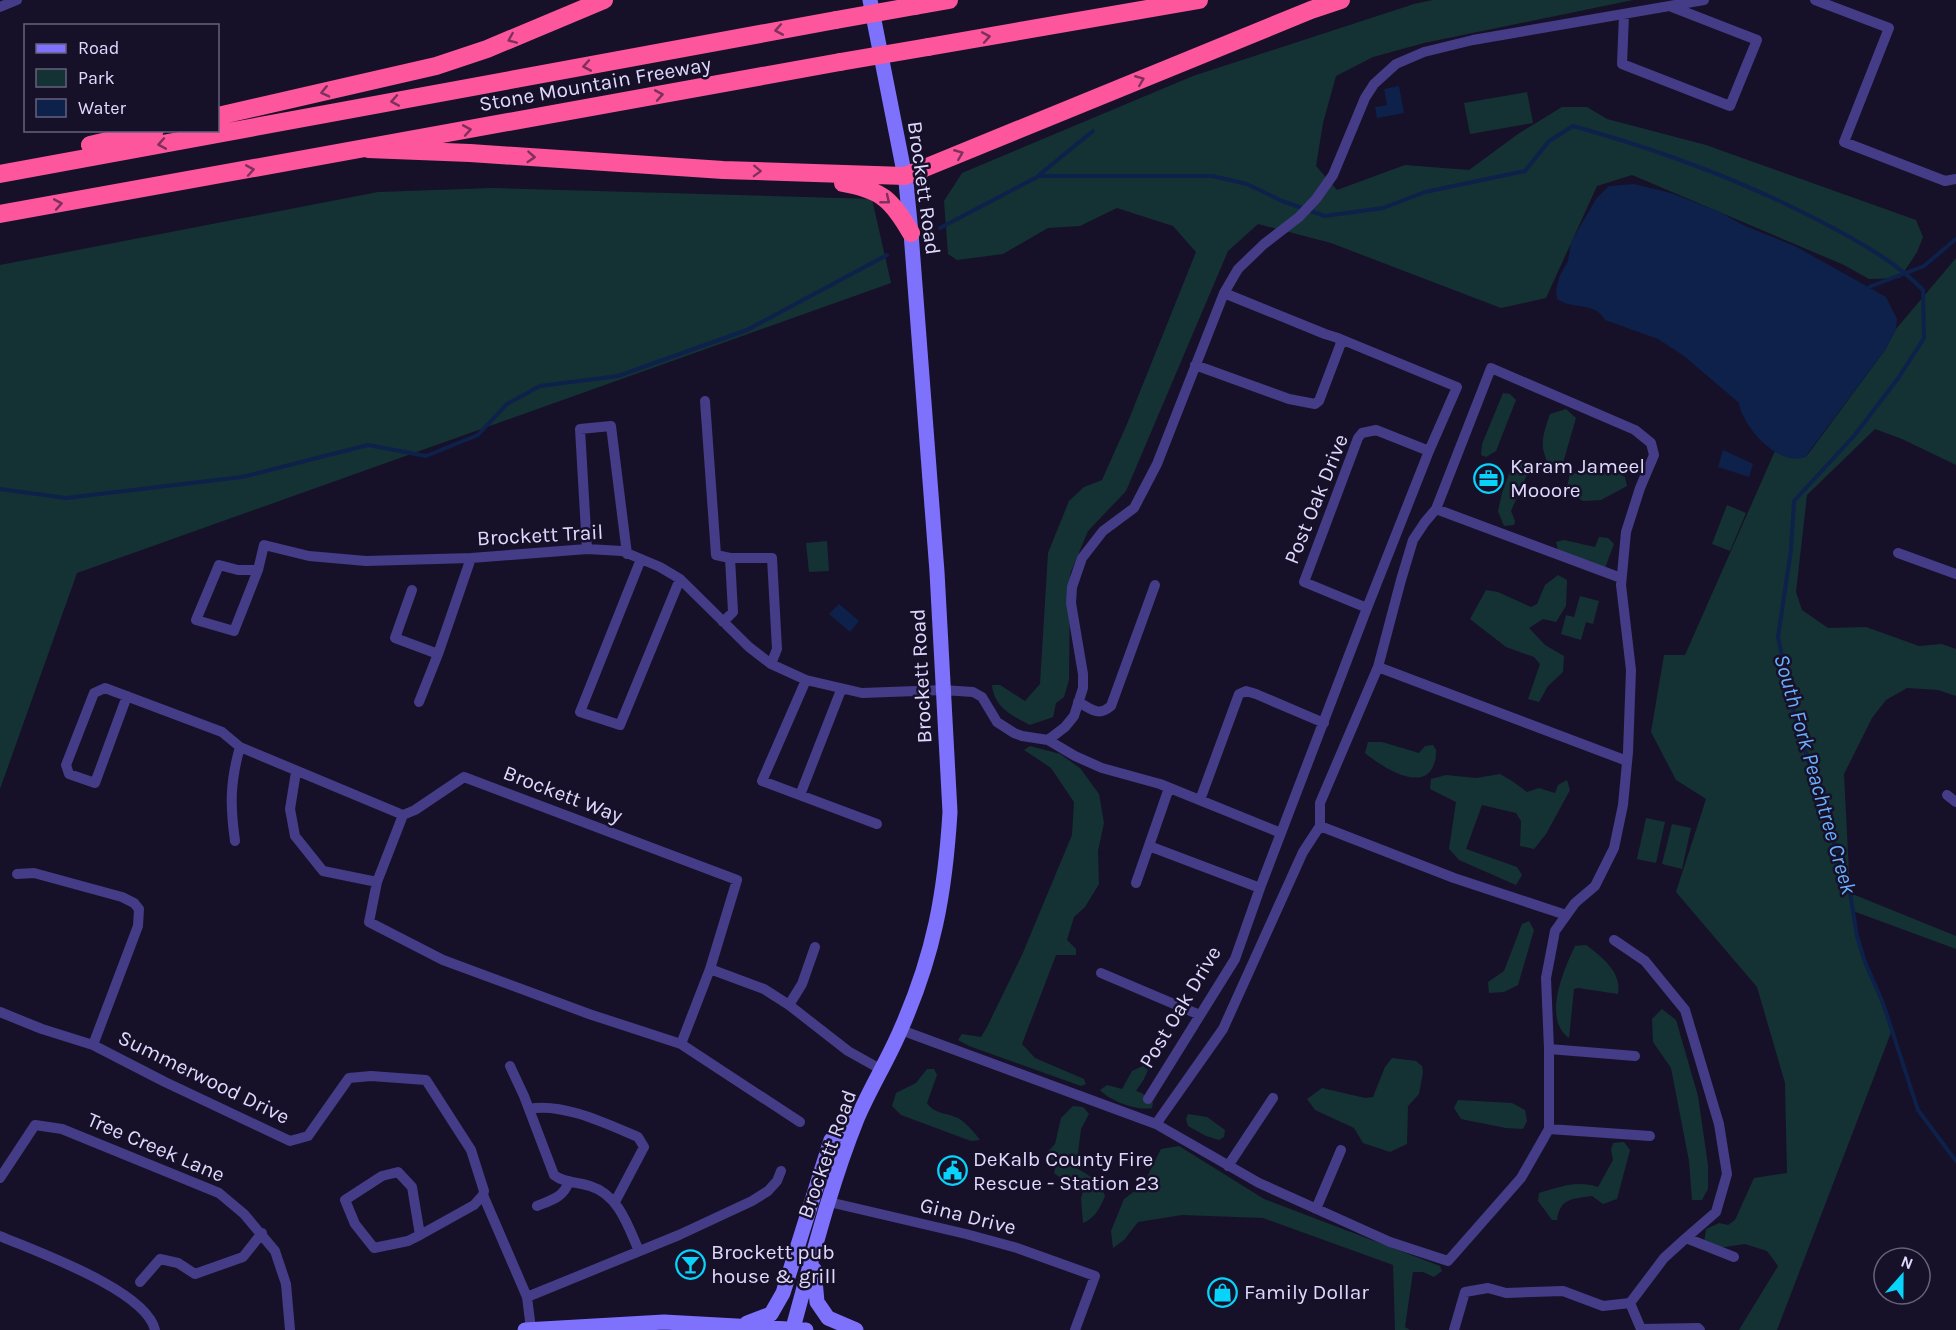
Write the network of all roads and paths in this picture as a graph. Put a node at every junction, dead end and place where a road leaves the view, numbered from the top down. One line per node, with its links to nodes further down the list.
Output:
1 (17, 0): 10 (street)
2 (604, 0): 12 (highway, one-way to 12)
3 (870, 0): 18 (street, Brockett Road)
4 (950, 0): 17 (highway, Stone Mountain Freeway, one-way to 17, bridge)
5 (1199, 0): 14 (highway, Stone Mountain Freeway, one-way to 5, bridge)
6 (1341, 0): 18 (highway, one-way to 6)
7 (1704, 0): 9 (street)
8 (1815, 0): 19 (street)
9 (1670, 6): 11 (street); 11 (street)
10 (0, 7)
11 (1624, 15): 22 (street)
12 (219, 116)
13 (146, 132): 15 (highway)
14 (368, 149): 16 (highway, one-way to 16); 20 (highway, Stone Mountain Freeway, one-way to 14)
15 (0, 166)
16 (791, 172): 18 (highway); 21 (highway, one-way to 21)
17 (0, 174)
18 (905, 176): 21 (street, Brockett Road)
19 (1956, 179)
20 (0, 214)
21 (911, 233): 47 (street, Brockett Road)
22 (1224, 293): 23 (street); 24 (street)
23 (1338, 338): 24 (street, Post Oak Drive); 26 (street, Post Oak Drive)
24 (1195, 365): 50 (street)
25 (705, 401): 32 (street)
26 (1429, 451): 40 (street, Post Oak Drive); 40 (street, Post Oak Drive)
27 (1436, 509): 36 (street); 36 (street); 44 (street)
28 (587, 549): 30 (street, Brockett Trail); 30 (street); 31 (street, Brockett Trail)
29 (1898, 553): 35 (street)
30 (627, 554): 33 (street, Brockett Trail)
31 (471, 558): 34 (street, Brockett Trail); 42 (street)
32 (730, 558): 41 (street); 43 (street)
33 (641, 559): 37 (street, Brockett Trail); 37 (street)
34 (258, 570): 34 (street, Brockett Trail)
35 (1956, 574)
36 (1621, 578): 54 (street)
37 (680, 579): 41 (street, Brockett Trail)
38 (1155, 585): 50 (street)
39 (412, 590): 42 (street)
40 (1367, 608): 51 (street, Post Oak Drive)
41 (723, 622): 43 (street, Brockett Trail)
42 (438, 654): 49 (street)
43 (771, 664): 45 (street, Brockett Trail)
44 (1378, 667): 54 (street); 61 (street)
45 (806, 680): 46 (street, Brockett Trail); 57 (street)
46 (841, 690): 47 (street, Brockett Trail); 57 (street)
47 (943, 690): 52 (street); 77 (street, Brockett Road)
48 (127, 696): 48 (street); 53 (street)
49 (419, 702)
50 (1078, 702): 52 (street)
51 (1324, 723): 58 (street); 62 (street, Post Oak Drive)
52 (1048, 740): 56 (street)
53 (240, 747): 55 (street); 63 (street)
54 (1627, 761): 69 (street)
55 (296, 772): 59 (street); 66 (street)
56 (1169, 788): 58 (street); 64 (street)
57 (800, 795): 60 (street)
58 (1200, 800): 62 (street)
59 (403, 815): 66 (street); 72 (street, Brockett Way)
60 (877, 824)
61 (1320, 826): 69 (street); 89 (street)
62 (1281, 833): 68 (street, Post Oak Drive)
63 (235, 841)
64 (1149, 846): 67 (street); 68 (street)
65 (17, 874): 79 (street, Summerwood Drive)
66 (377, 882): 78 (street)
67 (1136, 883)
68 (1260, 888): 76 (street, Post Oak Drive)
69 (1566, 915): 80 (street)
70 (1614, 940): 105 (street)
71 (815, 947): 74 (street)
72 (710, 969): 74 (street); 78 (street, Brockett Way)
73 (1101, 974): 76 (street)
74 (789, 1005): 83 (street)
75 (0, 1012): 79 (street, Summerwood Drive)
76 (1200, 1015): 85 (street, Post Oak Drive)
77 (901, 1030): 83 (street, Brockett Road); 89 (street)
78 (681, 1044): 88 (street)
79 (93, 1045): 97 (street, Summerwood Drive)
80 (1549, 1049): 81 (street); 90 (street)
81 (1635, 1056)
82 (510, 1066): 87 (street)
83 (882, 1070): 86 (street, Brockett Road)
84 (1273, 1098): 93 (street)
85 (1148, 1099)
86 (862, 1108): 99 (street, Brockett Road); 112 (street)
87 (530, 1109): 96 (street); 98 (street)
88 (800, 1122)
89 (1156, 1124): 93 (street)
90 (1549, 1129): 91 (street); 101 (street)
91 (1650, 1136)
92 (1341, 1150): 101 (street)
93 (1228, 1166): 101 (street)
94 (781, 1171): 106 (street, Brockett Road)
95 (0, 1178): 102 (street, Tree Creek Lane)
96 (569, 1181): 98 (street); 100 (street)
97 (483, 1195): 103 (street); 110 (street, Summerwood Drive)
98 (615, 1202): 106 (street)
99 (829, 1202): 107 (street, Brockett Road); 119 (street, Gina Drive)
100 (537, 1206)
101 (1317, 1209)
102 (262, 1233): 109 (street); 116 (street, Tree Creek Lane)
103 (420, 1235): 103 (street)
104 (0, 1236): 115 (street)
105 (1686, 1238): 108 (street); 111 (street)
106 (639, 1251): 110 (street, Brockett Road)
107 (814, 1255): 114 (street, Brockett Road); 118 (street)
108 (1734, 1257)
109 (140, 1282)
110 (527, 1297): 113 (street, Summerwood Drive)
111 (1630, 1303): 120 (street); 121 (street)
112 (740, 1326): 113 (street); 114 (street)
113 (531, 1329): 117 (street)
114 (799, 1329)
115 (156, 1330)
116 (290, 1330)
117 (525, 1330)
118 (856, 1330)
119 (1075, 1330)
120 (1454, 1330)
121 (1700, 1330)

